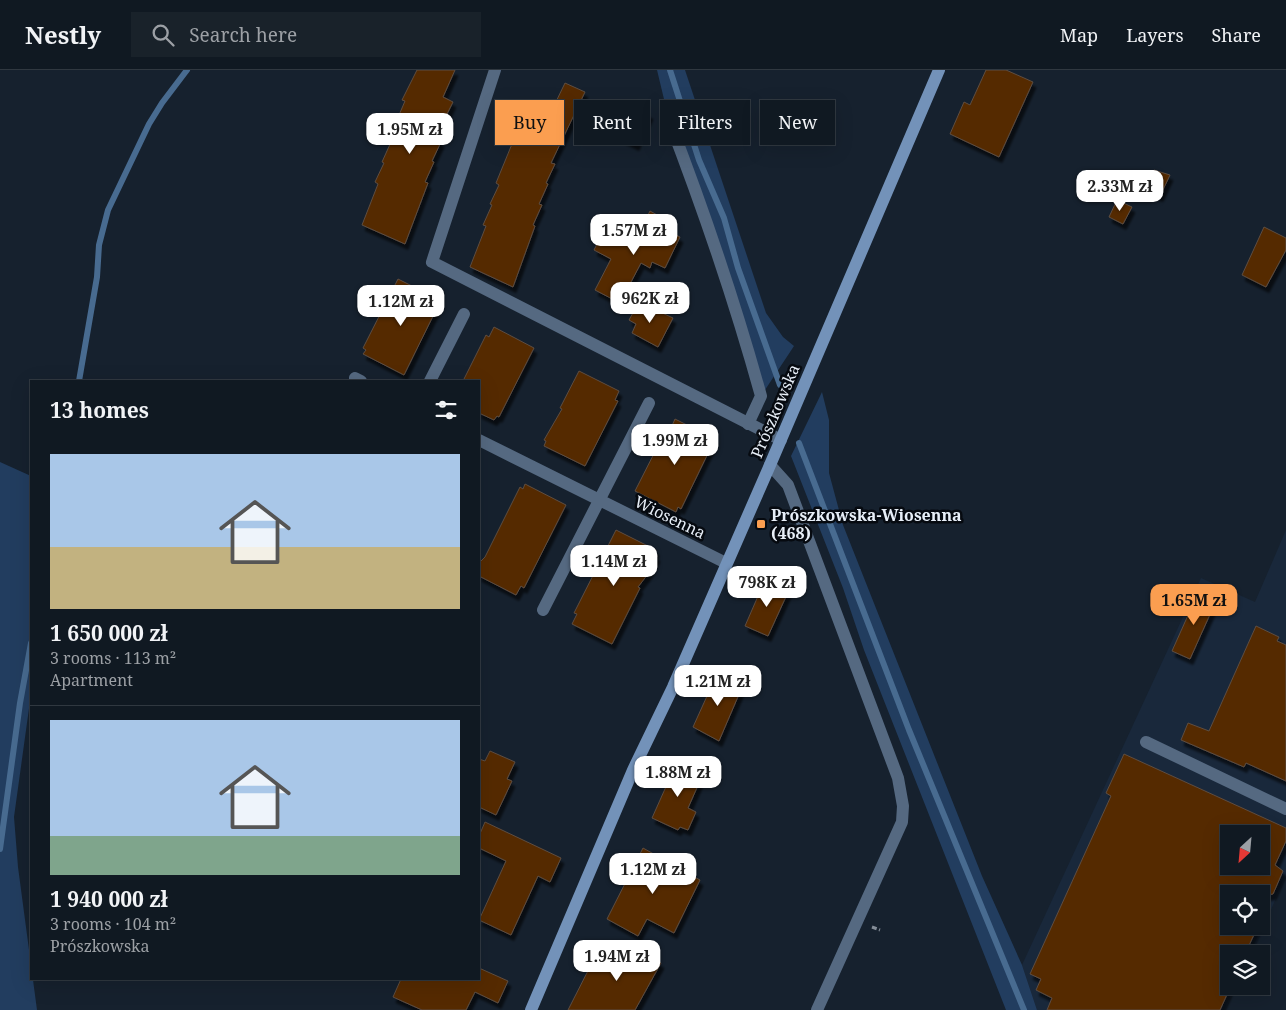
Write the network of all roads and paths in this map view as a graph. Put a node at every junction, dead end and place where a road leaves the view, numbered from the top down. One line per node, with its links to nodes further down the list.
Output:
1 (495, 70): 7 (street)
2 (939, 70): 9 (main road, Prószkowska)
3 (679, 145): 7 (street)
4 (464, 314): 5 (street)
5 (431, 380)
6 (649, 403): 11 (street)
7 (748, 424): 9 (street)
8 (480, 440): 11 (street, Wiosenna)
9 (781, 440): 10 (main road, Prószkowska)
10 (770, 465): 12 (main road, Prószkowska); 19 (street)
11 (599, 500): 12 (street, Wiosenna); 13 (street)
12 (726, 563): 18 (main road, Prószkowska)
13 (543, 610)
14 (1146, 742): 15 (street)
15 (1286, 809)
16 (872, 927): 17 (path)
17 (880, 930)
18 (531, 1010)
19 (817, 1010)

